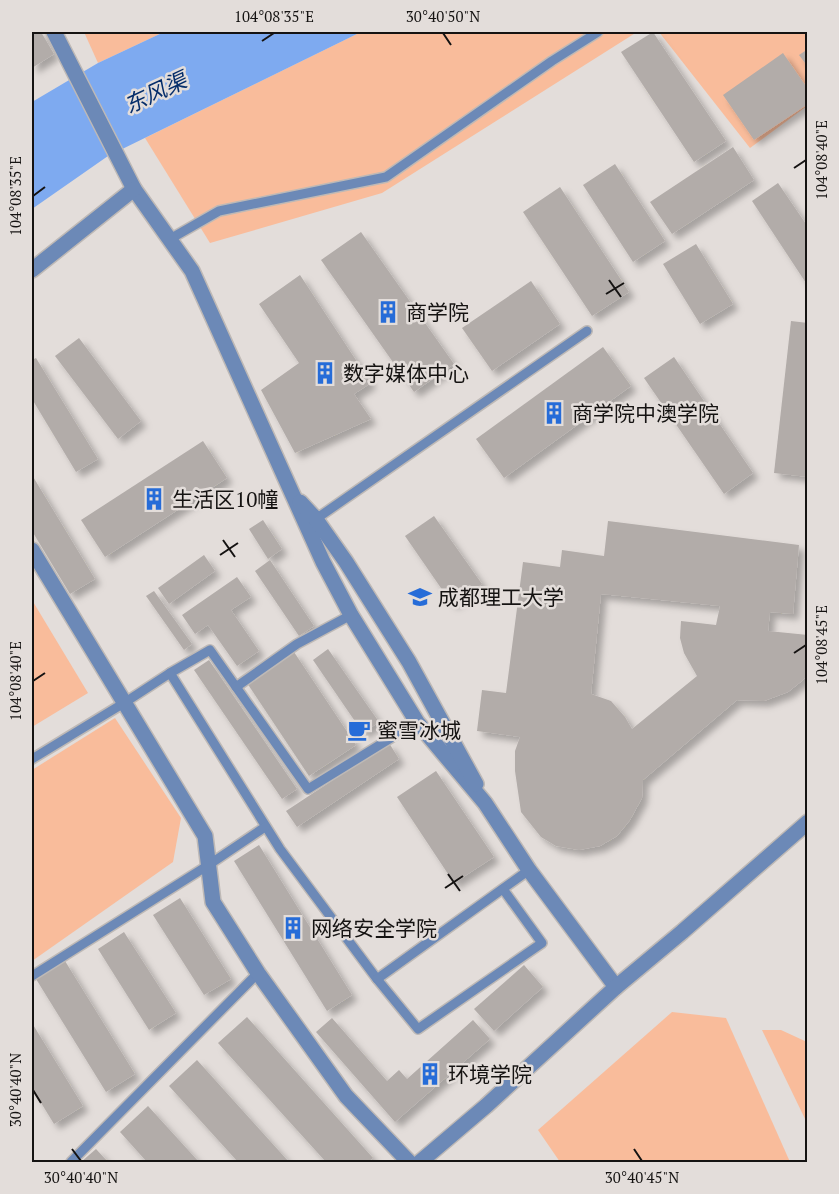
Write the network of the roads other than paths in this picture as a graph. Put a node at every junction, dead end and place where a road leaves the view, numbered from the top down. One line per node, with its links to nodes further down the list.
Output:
1 (54, 32): 3 (street)
2 (598, 32): 4 (lane)
3 (134, 189): 4 (street); 5 (street)
4 (170, 238): 7 (street)
5 (32, 270)
6 (587, 332): 7 (lane)
7 (311, 522): 9 (street); 15 (street)
8 (32, 550): 12 (street)
9 (351, 615): 11 (lane); 13 (street)
10 (170, 673): 11 (lane); 12 (lane); 17 (lane)
11 (237, 687): 13 (lane)
12 (124, 703): 14 (lane); 18 (street)
13 (417, 722): 15 (street)
14 (32, 759)
15 (484, 803): 19 (street)
16 (807, 822): 24 (street)
17 (265, 826): 18 (lane); 23 (lane)
18 (207, 866): 21 (street); 22 (lane)
19 (529, 870): 20 (lane); 24 (street)
20 (503, 888): 23 (lane); 23 (lane)
21 (258, 973): 25 (lane); 26 (street)
22 (32, 976)
23 (376, 979)
24 (616, 987): 27 (street)
25 (71, 1162)
26 (409, 1162)
27 (420, 1162)

